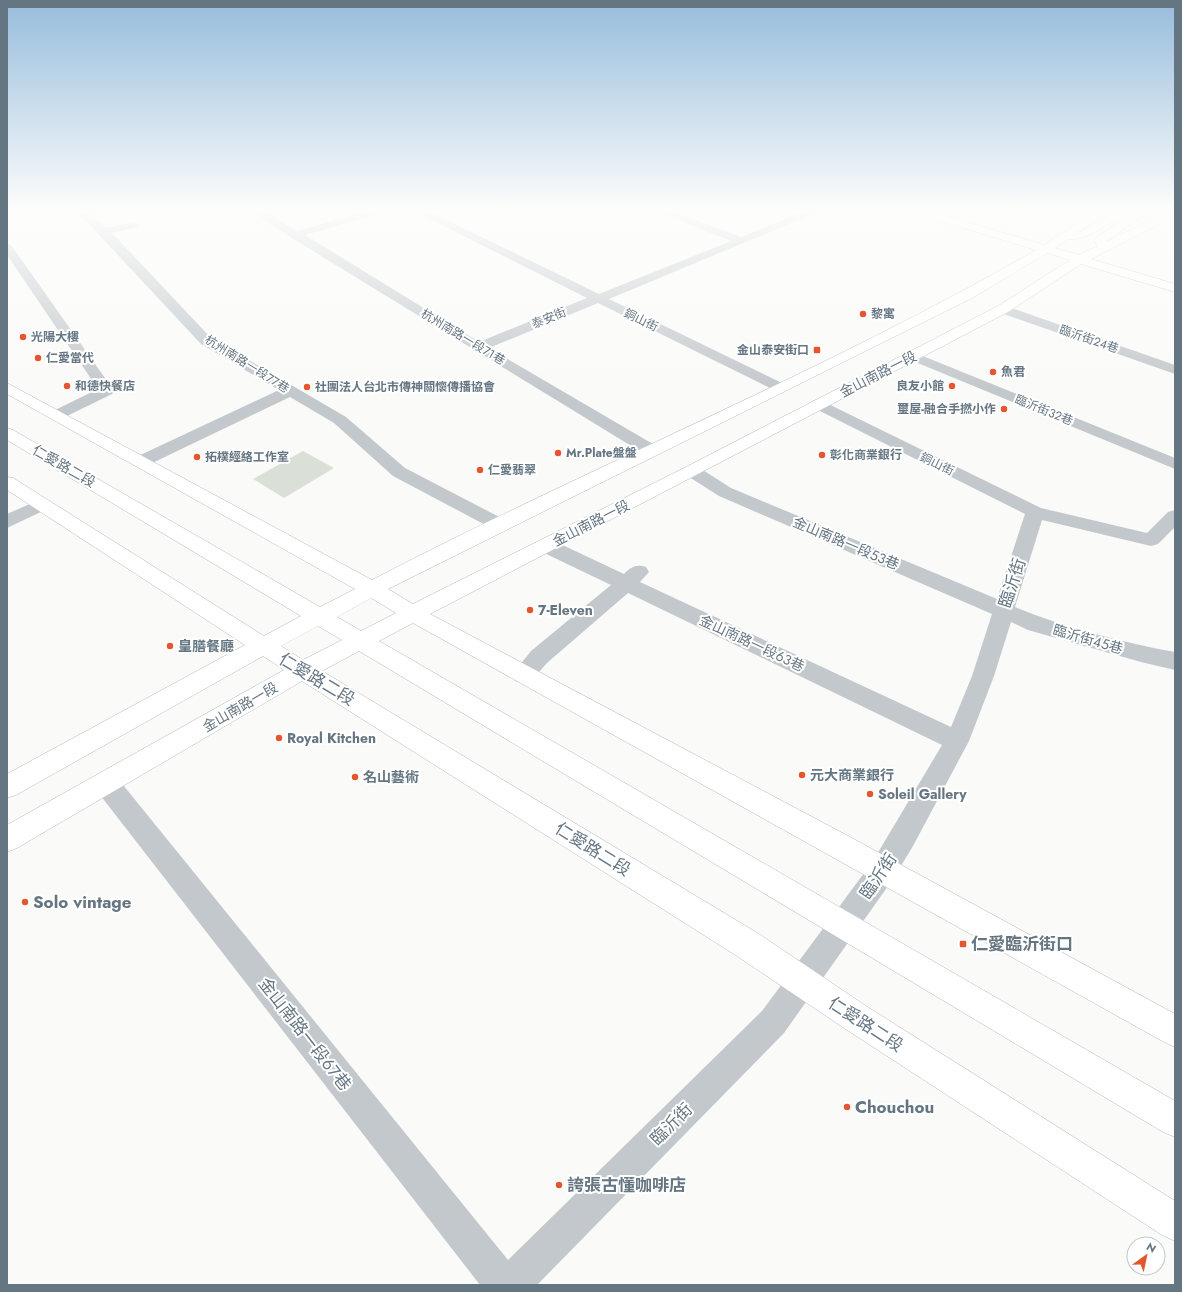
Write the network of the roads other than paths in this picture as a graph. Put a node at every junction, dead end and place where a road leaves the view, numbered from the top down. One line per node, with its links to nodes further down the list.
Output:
1 (22, 269): 19 (street)
2 (139, 269): 17 (street, 杭州南路一段77巷)
3 (350, 269): 12 (street, 杭州南路一段71巷)
4 (539, 269): 10 (street, 銅山街)
5 (670, 269): 10 (street, 泰安街)
6 (1011, 269): 16 (main road)
7 (1065, 269): 11 (main road, 金山南路一段)
8 (1111, 269): 9 (main road)
9 (1175, 288)
10 (598, 298): 12 (street, 泰安街); 16 (street, 銅山街)
11 (1003, 309): 13 (main road, 金山南路一段); 14 (street, 臨沂街24巷)
12 (478, 347): 21 (street, 杭州南路一段71巷)
13 (913, 356): 18 (main road, 金山南路一段); 23 (street, 臨沂街32巷)
14 (1175, 370)
15 (7, 388): 19 (main road)
16 (781, 388): 21 (main road)
17 (290, 391): 22 (street); 30 (street, 杭州南路一段77巷)
18 (818, 404): 24 (main road, 金山南路一段); 27 (street, 銅山街)
19 (57, 415): 22 (main road)
20 (7, 432): 36 (main road, 仁愛路二段)
21 (652, 450): 30 (main road)
22 (140, 462): 33 (main road)
23 (1175, 464)
24 (692, 471): 31 (main road, 金山南路一段); 34 (street, 金山南路一段53巷)
25 (7, 482): 26 (main road, 仁愛路二段)
26 (41, 505): 29 (street); 38 (main road, 仁愛路二段)
27 (1035, 512): 28 (street); 34 (street, 臨沂街)
28 (1175, 516)
29 (7, 522)
30 (500, 525): 33 (main road)
31 (548, 546): 32 (street, 金山南路一段63巷); 35 (main road, 金山南路一段)
32 (633, 578): 41 (street); 42 (street, 金山南路一段63巷)
33 (372, 589): 35 (main road); 36 (main road)
34 (1004, 609): 39 (street, 臨沂街45巷); 42 (street, 臨沂街)
35 (414, 614): 37 (main road, 金山南路一段); 41 (main road)
36 (320, 617): 37 (main road, 仁愛路二段); 38 (main road)
37 (361, 641): 40 (main road, 金山南路一段); 47 (main road, 仁愛路二段)
38 (263, 646): 40 (main road, 仁愛路二段); 44 (main road)
39 (1175, 661)
40 (303, 670): 43 (main road, 金山南路一段); 48 (main road, 仁愛路二段)
41 (523, 675): 46 (main road)
42 (957, 741): 46 (street, 臨沂街)
43 (106, 783): 45 (main road, 金山南路一段); 52 (street, 金山南路一段67巷)
44 (7, 787)
45 (7, 839)
46 (883, 870): 47 (street, 臨沂街); 49 (main road)
47 (844, 924): 48 (street, 臨沂街); 50 (main road, 仁愛路二段)
48 (802, 982): 51 (main road, 仁愛路二段); 53 (street, 臨沂街)
49 (1175, 1031)
50 (1175, 1120)
51 (1175, 1222)
52 (504, 1285)
53 (510, 1285)

